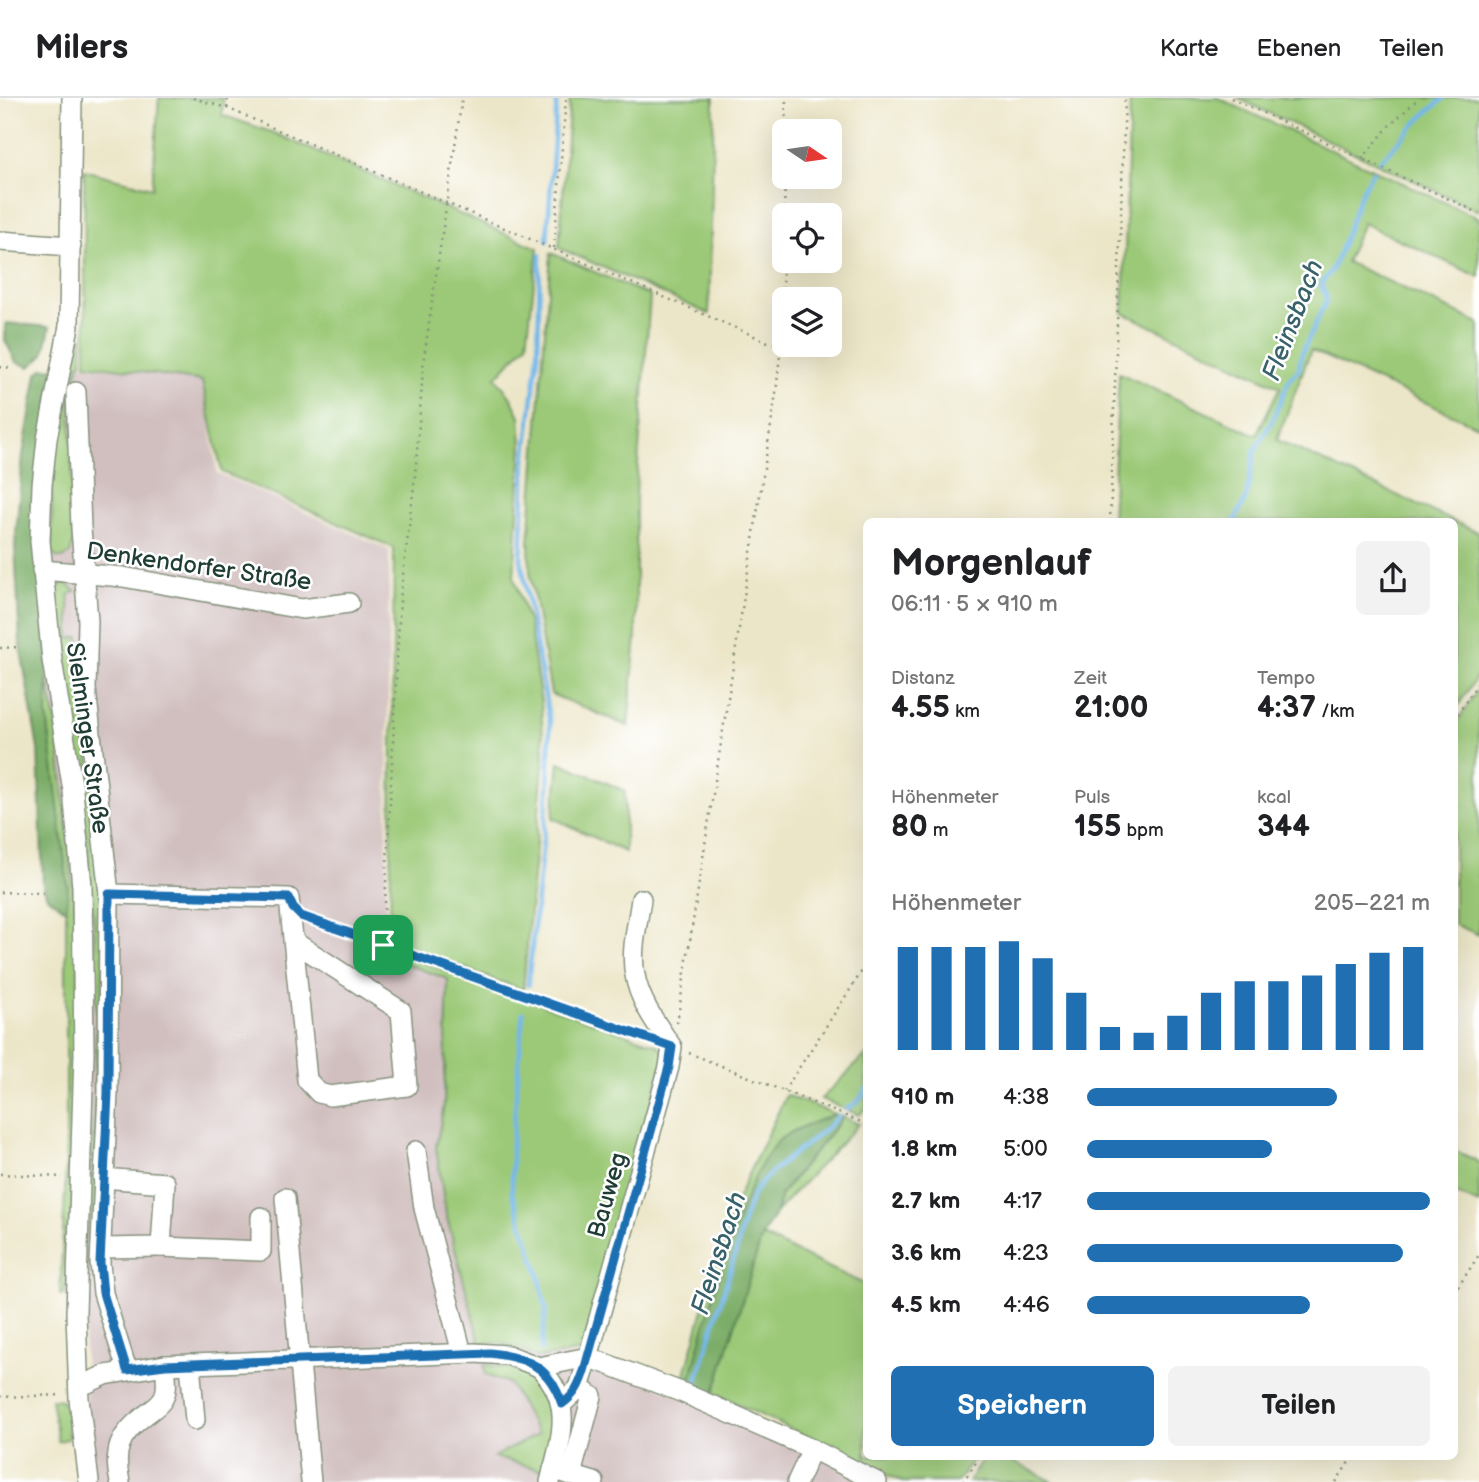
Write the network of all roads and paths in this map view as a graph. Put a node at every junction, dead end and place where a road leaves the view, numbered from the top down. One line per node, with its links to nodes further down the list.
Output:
1 (72, 98): 16 (street, Sielminger Straße)
2 (192, 98): 10 (path)
3 (228, 98): 10 (path)
4 (462, 98): 13 (path)
5 (566, 98): 17 (path)
6 (786, 98): 11 (path)
7 (1125, 98): 23 (path)
8 (1231, 98): 12 (path)
9 (1419, 98): 12 (path)
10 (227, 108): 13 (path)
11 (785, 119)
12 (1362, 159): 14 (path)
13 (447, 205): 17 (path); 37 (path)
14 (1479, 213)
15 (0, 242): 16 (street)
16 (71, 246): 24 (street, Sielminger Straße)
17 (554, 250): 18 (path)
18 (772, 343)
19 (779, 357): 39 (path)
20 (0, 367): 21 (path)
21 (9, 368)
22 (76, 392): 25 (street, Sielminger Straße)
23 (1110, 518)
24 (42, 570): 25 (street, Denkendorfer Straße); 44 (street, Sielminger Straße)
25 (85, 573): 26 (street, Denkendorfer Straße); 33 (street, Sielminger Straße)
26 (349, 603)
27 (19, 647): 28 (path)
28 (0, 648)
29 (1479, 681): 30 (path)
30 (1458, 714)
31 (0, 892): 32 (path)
32 (46, 893)
33 (109, 894): 34 (street); 45 (street, Sielminger Straße)
34 (289, 898): 36 (street); 37 (path)
35 (641, 899): 39 (street)
36 (293, 940): 36 (street)
37 (383, 945): 39 (path)
38 (863, 970): 40 (path)
39 (672, 1047): 40 (path); 53 (street, Bauweg)
40 (784, 1091): 41 (path)
41 (863, 1123)
42 (416, 1151): 52 (street)
43 (0, 1174): 44 (path)
44 (79, 1178): 59 (street, Sielminger Straße)
45 (103, 1178): 48 (street); 49 (street, Sielminger Straße)
46 (285, 1198): 54 (street)
47 (261, 1217): 48 (street)
48 (161, 1247): 49 (street)
49 (101, 1248): 58 (street, Sielminger Straße)
50 (1479, 1255): 51 (path)
51 (1458, 1287)
52 (462, 1353): 54 (street); 57 (street)
53 (587, 1357): 57 (street); 60 (street, Bauweg); 64 (street)
54 (301, 1360): 55 (street); 70 (street)
55 (190, 1364): 56 (street); 63 (street)
56 (165, 1365): 58 (street); 69 (street)
57 (539, 1367): 62 (street)
58 (127, 1370): 59 (street)
59 (79, 1387): 61 (path); 68 (street, Sielminger Straße)
60 (579, 1388): 62 (street); 67 (street)
61 (0, 1397)
62 (562, 1404): 67 (street)
63 (195, 1420)
64 (812, 1449): 72 (street); 73 (street)
65 (977, 1460): 74 (path)
66 (1350, 1460): 75 (path)
67 (558, 1475): 71 (street)
68 (89, 1482)
69 (120, 1482)
70 (311, 1482)
71 (594, 1482)
72 (797, 1482)
73 (877, 1482)
74 (963, 1482)
75 (1336, 1482)

